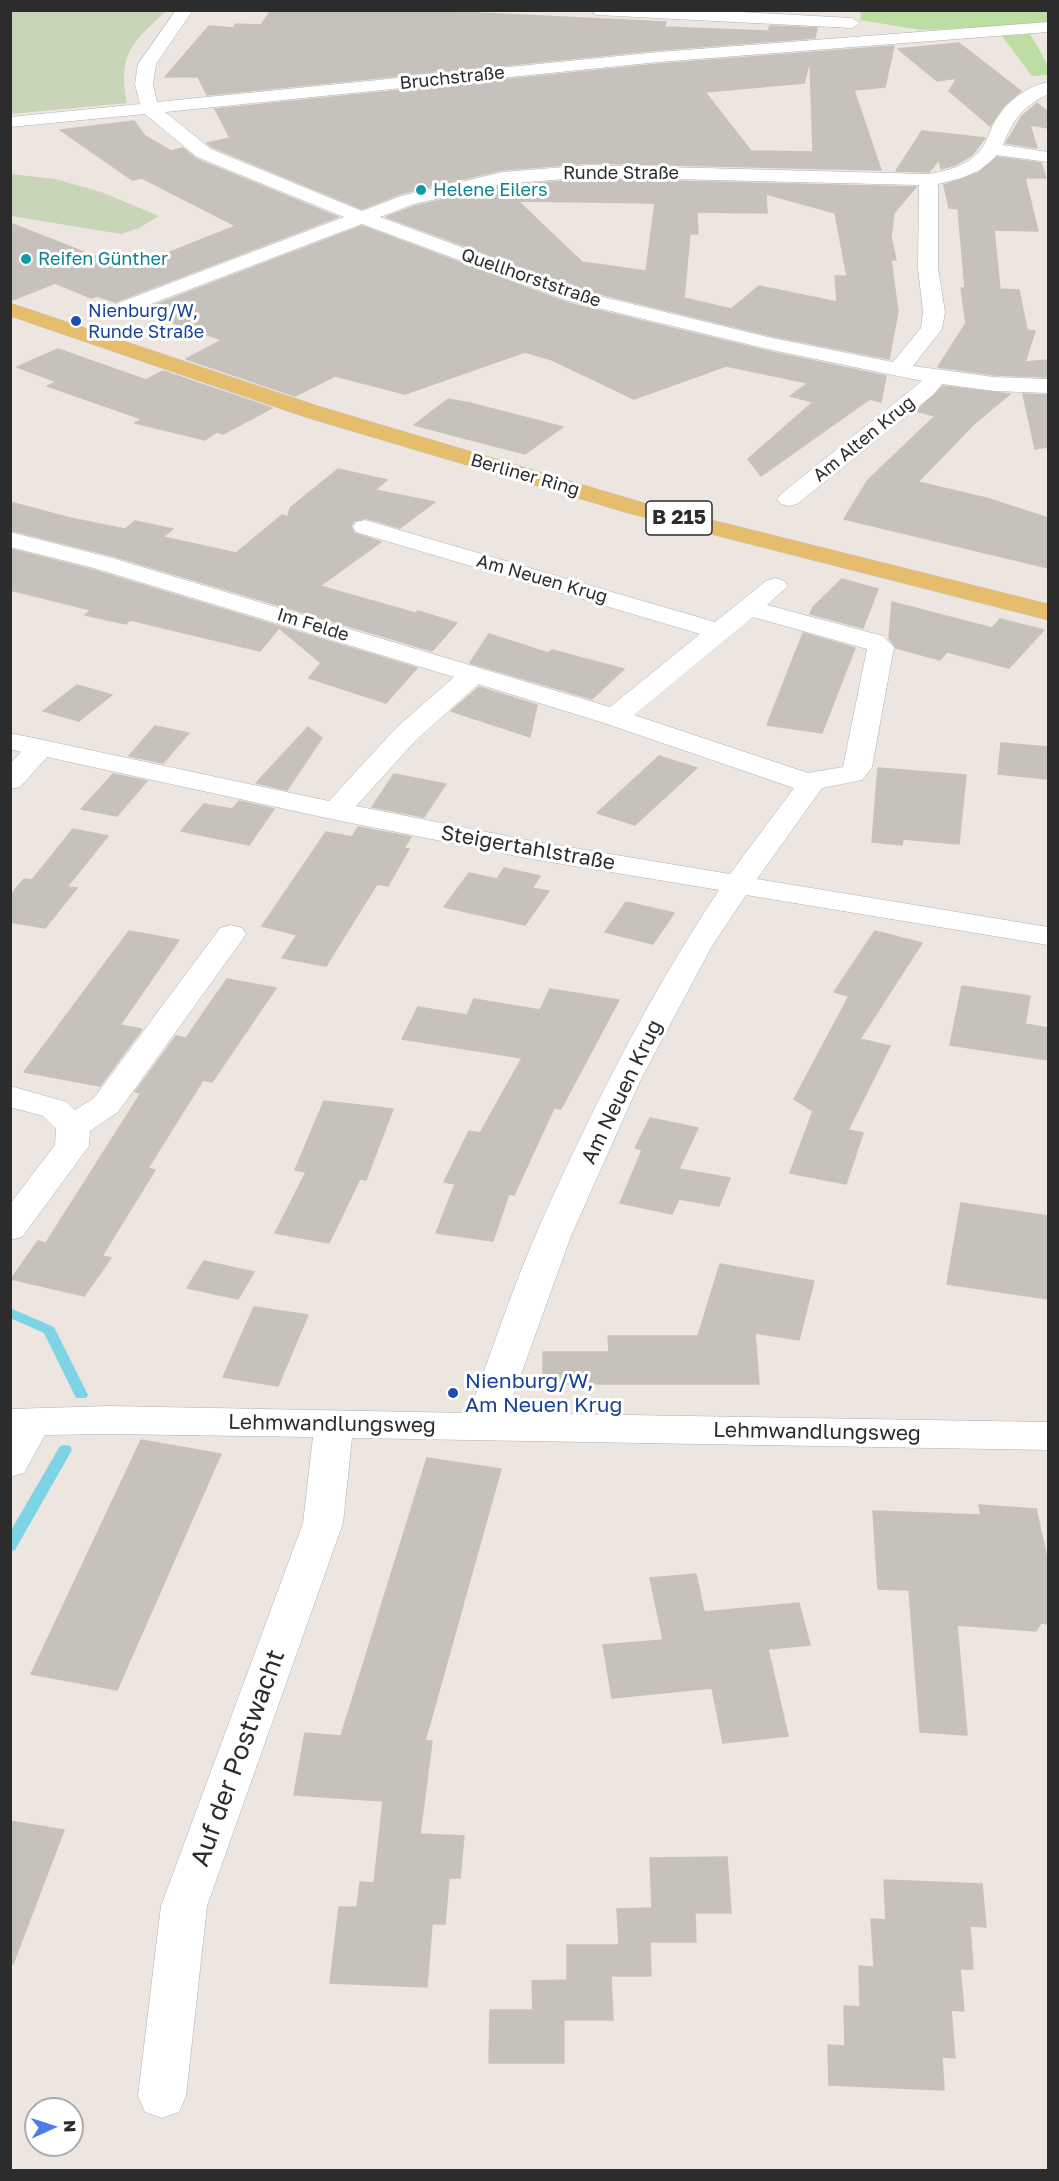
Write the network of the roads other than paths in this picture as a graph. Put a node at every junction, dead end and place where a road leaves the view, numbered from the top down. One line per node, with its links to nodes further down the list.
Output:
1 (185, 10): 6 (street)
2 (597, 10): 4 (street)
3 (1048, 27): 4 (street, Bruchstraße)
4 (893, 36): 6 (street, Bruchstraße)
5 (1048, 87): 8 (street)
6 (150, 108): 7 (street, Bruchstraße); 11 (street, Quellhorststraße)
7 (10, 122)
8 (991, 149): 9 (street); 10 (street, Runde Straße)
9 (1048, 157)
10 (929, 180): 11 (street, Runde Straße); 14 (street, Am Alten Krug)
11 (363, 218): 13 (street, Runde Straße); 14 (street, Quellhorststraße)
12 (10, 309): 22 (main road, Berliner Ring / B 215)
13 (120, 309)
14 (899, 369): 15 (street, Quellhorststraße)
15 (937, 377): 16 (street, Quellhorststraße); 17 (street, Am Alten Krug)
16 (1048, 386)
17 (789, 499)
18 (365, 527): 23 (street, Am Neuen Krug)
19 (10, 539): 24 (street, Im Felde)
20 (775, 586): 21 (street)
21 (749, 609): 23 (street); 29 (street)
22 (1048, 612)
23 (720, 632): 25 (street)
24 (473, 674): 25 (street, Im Felde); 30 (street)
25 (614, 717): 29 (street)
26 (10, 741): 27 (street, Steigertahlstraße)
27 (40, 748): 28 (street); 30 (street, Steigertahlstraße)
28 (10, 781)
29 (806, 782): 31 (street, Am Neuen Krug)
30 (336, 811): 31 (street, Steigertahlstraße)
31 (737, 885): 33 (street, Steigertahlstraße); 39 (street, Am Neuen Krug)
32 (231, 934): 35 (street)
33 (1048, 936)
34 (10, 1096): 35 (street)
35 (74, 1127): 36 (street)
36 (10, 1229)
37 (22, 1422): 38 (street, Lehmwandlungsweg); 41 (street)
38 (334, 1425): 39 (street, Lehmwandlungsweg); 42 (street, Auf der Postwacht)
39 (483, 1427): 40 (street, Lehmwandlungsweg)
40 (1048, 1436)
41 (10, 1462)
42 (162, 2096)

